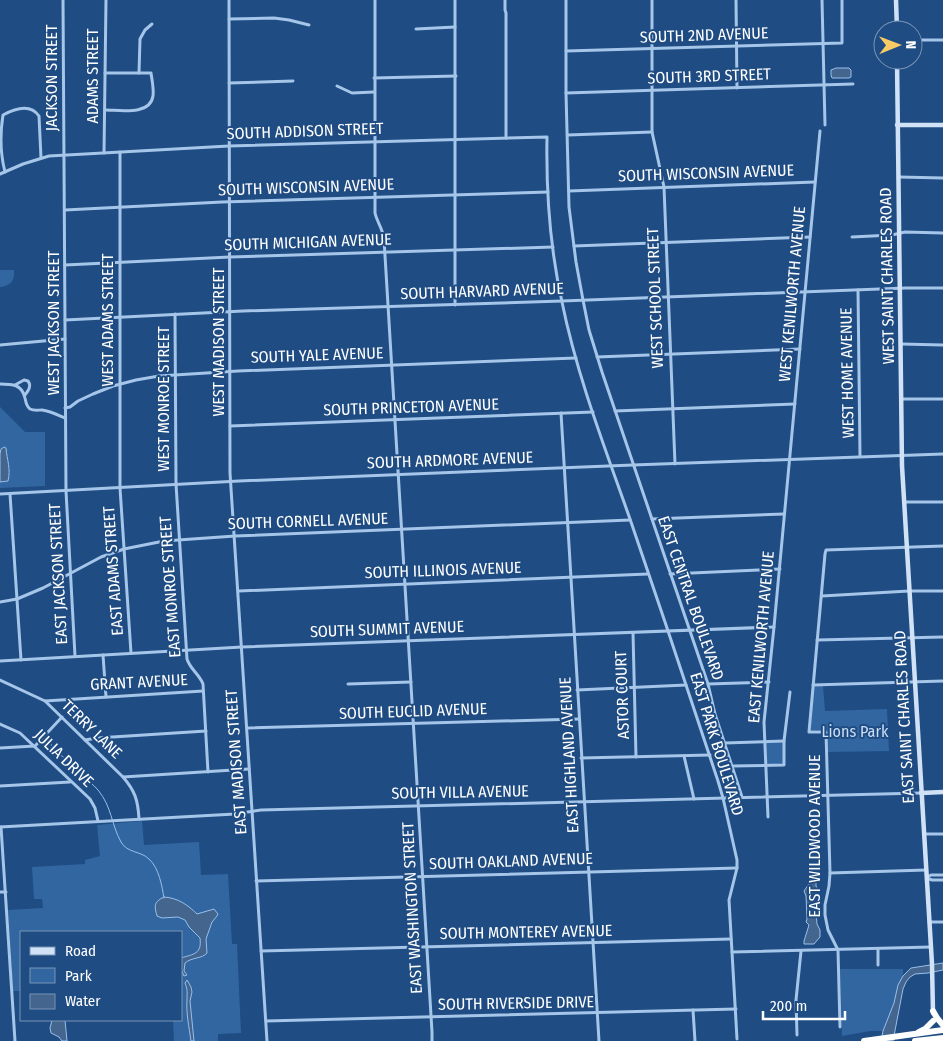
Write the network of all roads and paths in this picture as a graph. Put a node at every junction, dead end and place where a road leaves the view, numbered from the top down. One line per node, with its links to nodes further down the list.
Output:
1 (64, 0): 54 (street, JACKSON STREET)
2 (106, 0): 27 (street, ADAMS STREET)
3 (229, 0): 14 (street)
4 (375, 0): 30 (street, EAST WASHINGTON STREET)
5 (455, 0): 18 (street)
6 (505, 0): 48 (street)
7 (566, 0): 25 (street, EAST CENTRAL BOULEVARD)
8 (652, 0): 24 (street, WEST SCHOOL STREET)
9 (736, 0): 23 (street)
10 (822, 0): 22 (street)
11 (842, 0): 12 (street); 22 (street, SOUTH 2ND AVENUE)
12 (847, 0)
13 (896, 0): 15 (main road)
14 (229, 19): 17 (street); 32 (street)
15 (897, 20)
16 (152, 24): 28 (street)
17 (309, 25)
18 (455, 27): 19 (street); 29 (street)
19 (416, 29)
20 (923, 40): 21 (street)
21 (943, 40)
22 (822, 44): 23 (street, SOUTH 2ND AVENUE); 34 (street)
23 (737, 46): 24 (street, SOUTH 2ND AVENUE); 36 (street)
24 (652, 49): 25 (street, SOUTH 2ND AVENUE); 37 (street, WEST SCHOOL STREET)
25 (566, 51): 39 (street, EAST CENTRAL BOULEVARD)
26 (897, 70): 42 (main road, WEST SAINT CHARLES ROAD)
27 (105, 73): 28 (street); 40 (street, ADAMS STREET)
28 (139, 73): 40 (street)
29 (456, 76): 30 (street); 49 (street)
30 (374, 78): 38 (street, EAST WASHINGTON STREET)
31 (293, 81): 32 (street)
32 (229, 83): 51 (street, WEST MADISON STREET)
33 (854, 84): 34 (street, SOUTH 3RD STREET)
34 (823, 85): 36 (street, SOUTH 3RD STREET); 41 (street)
35 (337, 86): 38 (street)
36 (737, 88): 37 (street, SOUTH 3RD STREET)
37 (652, 90): 39 (street, SOUTH 3RD STREET); 45 (street, WEST SCHOOL STREET)
38 (374, 92): 50 (street, EAST WASHINGTON STREET)
39 (566, 93): 46 (street, EAST CENTRAL BOULEVARD)
40 (105, 110): 53 (street, ADAMS STREET)
41 (825, 125)
42 (897, 125): 43 (main road); 58 (main road, WEST SAINT CHARLES ROAD)
43 (943, 125)
44 (820, 131): 60 (street, WEST KENILWORTH AVENUE)
45 (652, 132): 46 (street); 61 (street, WEST SCHOOL STREET)
46 (568, 134): 62 (street, EAST CENTRAL BOULEVARD)
47 (547, 136): 48 (street, SOUTH ADDISON STREET); 63 (street, EAST PARK BOULEVARD)
48 (506, 138): 49 (street, SOUTH ADDISON STREET)
49 (456, 140): 50 (street, SOUTH ADDISON STREET); 64 (street)
50 (375, 142): 51 (street, SOUTH ADDISON STREET); 65 (street, EAST WASHINGTON STREET)
51 (229, 146): 52 (street, SOUTH ADDISON STREET); 66 (street, WEST MADISON STREET)
52 (120, 152): 53 (street, SOUTH ADDISON STREET); 67 (street, WEST ADAMS STREET)
53 (104, 153): 54 (street, SOUTH ADDISON STREET)
54 (65, 155): 55 (street, SOUTH ADDISON STREET); 68 (street, WEST JACKSON STREET)
55 (41, 158): 56 (street, SOUTH ADDISON STREET); 56 (street)
56 (5, 172): 57 (street, SOUTH ADDISON STREET)
57 (0, 174)
58 (898, 177): 59 (street); 70 (main road, WEST SAINT CHARLES ROAD)
59 (943, 178)
60 (815, 182): 61 (street, SOUTH WISCONSIN AVENUE); 71 (street, WEST KENILWORTH AVENUE)
61 (664, 187): 62 (street, SOUTH WISCONSIN AVENUE); 73 (street, WEST SCHOOL STREET)
62 (568, 191): 74 (street, EAST CENTRAL BOULEVARD)
63 (548, 192): 64 (street, SOUTH WISCONSIN AVENUE); 75 (street, EAST PARK BOULEVARD)
64 (456, 195): 65 (street, SOUTH WISCONSIN AVENUE); 76 (street)
65 (375, 197): 66 (street, SOUTH WISCONSIN AVENUE); 77 (street, EAST WASHINGTON STREET)
66 (230, 202): 67 (street, SOUTH WISCONSIN AVENUE); 78 (street, WEST MADISON STREET)
67 (120, 207): 68 (street, SOUTH WISCONSIN AVENUE); 79 (street, WEST ADAMS STREET)
68 (65, 210): 80 (street, WEST JACKSON STREET)
69 (943, 232): 70 (street)
70 (899, 234): 72 (street); 81 (main road, WEST SAINT CHARLES ROAD)
71 (810, 237): 73 (street); 84 (street, WEST KENILWORTH AVENUE)
72 (852, 237)
73 (666, 242): 74 (street); 85 (street, WEST SCHOOL STREET)
74 (573, 246): 86 (street, EAST CENTRAL BOULEVARD)
75 (552, 247): 76 (street, SOUTH MICHIGAN AVENUE); 87 (street, EAST PARK BOULEVARD)
76 (456, 250): 77 (street, SOUTH MICHIGAN AVENUE); 88 (street)
77 (384, 252): 78 (street, SOUTH MICHIGAN AVENUE); 89 (street, EAST WASHINGTON STREET)
78 (230, 257): 79 (street, SOUTH MICHIGAN AVENUE); 90 (street, WEST MADISON STREET)
79 (120, 262): 80 (street, SOUTH MICHIGAN AVENUE); 92 (street, WEST ADAMS STREET)
80 (65, 265): 93 (street, WEST JACKSON STREET)
81 (899, 288): 82 (street, SOUTH HARVARD AVENUE); 83 (street, SOUTH HARVARD AVENUE); 95 (main road, WEST SAINT CHARLES ROAD)
82 (943, 288)
83 (858, 290): 84 (street, SOUTH HARVARD AVENUE); 122 (street, WEST HOME AVENUE)
84 (805, 292): 85 (street, SOUTH HARVARD AVENUE); 98 (street, WEST KENILWORTH AVENUE)
85 (668, 297): 86 (street, SOUTH HARVARD AVENUE); 99 (street, WEST SCHOOL STREET)
86 (583, 300): 87 (street, SOUTH HARVARD AVENUE); 100 (street, EAST CENTRAL BOULEVARD)
87 (562, 301): 88 (street, SOUTH HARVARD AVENUE); 101 (street, EAST PARK BOULEVARD)
88 (456, 305): 89 (street, SOUTH HARVARD AVENUE)
89 (388, 307): 90 (street, SOUTH HARVARD AVENUE); 102 (street, EAST WASHINGTON STREET)
90 (230, 312): 91 (street, SOUTH HARVARD AVENUE); 103 (street, WEST MADISON STREET)
91 (175, 314): 92 (street, SOUTH HARVARD AVENUE); 104 (street, WEST MONROE STREET)
92 (120, 317): 93 (street, SOUTH HARVARD AVENUE); 106 (street, WEST ADAMS STREET)
93 (65, 320): 94 (street, WEST JACKSON STREET)
94 (65, 339): 97 (street); 112 (street, WEST JACKSON STREET)
95 (900, 344): 96 (street); 109 (main road, WEST SAINT CHARLES ROAD)
96 (943, 344)
97 (0, 345)
98 (800, 349): 99 (street); 111 (street, WEST KENILWORTH AVENUE)
99 (670, 354): 100 (street); 113 (street, WEST SCHOOL STREET)
100 (597, 357): 114 (street, EAST CENTRAL BOULEVARD)
101 (576, 358): 102 (street, SOUTH YALE AVENUE); 115 (street, EAST PARK BOULEVARD)
102 (392, 365): 103 (street, SOUTH YALE AVENUE); 118 (street, EAST WASHINGTON STREET)
103 (230, 371): 104 (street, SOUTH YALE AVENUE); 119 (street, WEST MADISON STREET)
104 (176, 375): 106 (street, SOUTH YALE AVENUE); 130 (street, WEST MONROE STREET)
105 (0, 384): 107 (street)
106 (120, 384): 112 (street, SOUTH YALE AVENUE); 131 (street, WEST ADAMS STREET)
107 (15, 385): 108 (street); 108 (street)
108 (24, 396): 117 (street)
109 (901, 399): 110 (street); 121 (main road, WEST SAINT CHARLES ROAD)
110 (943, 399)
111 (795, 404): 113 (street); 123 (street, WEST KENILWORTH AVENUE)
112 (65, 408): 117 (street, WEST JACKSON STREET)
113 (672, 409): 114 (street); 124 (street, WEST SCHOOL STREET)
114 (615, 411): 125 (street, EAST CENTRAL BOULEVARD)
115 (592, 412): 116 (street, SOUTH PRINCETON AVENUE); 126 (street, EAST PARK BOULEVARD)
116 (562, 413): 118 (street, SOUTH PRINCETON AVENUE); 127 (street, EAST HIGHLAND AVENUE)
117 (65, 418): 132 (street, WEST JACKSON STREET)
118 (395, 420): 119 (street, SOUTH PRINCETON AVENUE); 128 (street, EAST WASHINGTON STREET)
119 (230, 426): 129 (street, WEST MADISON STREET)
120 (943, 454): 121 (street, SOUTH ARDMORE AVENUE)
121 (902, 455): 122 (street, SOUTH ARDMORE AVENUE); 135 (main road, EAST SAINT CHARLES ROAD)
122 (860, 456): 123 (street, SOUTH ARDMORE AVENUE)
123 (790, 459): 124 (street, SOUTH ARDMORE AVENUE); 137 (street, EAST KENILWORTH AVENUE)
124 (674, 464): 125 (street, SOUTH ARDMORE AVENUE)
125 (633, 465): 126 (street, SOUTH ARDMORE AVENUE); 139 (street, EAST CENTRAL BOULEVARD)
126 (610, 466): 127 (street, SOUTH ARDMORE AVENUE); 138 (street, EAST PARK BOULEVARD)
127 (564, 468): 128 (street, SOUTH ARDMORE AVENUE); 140 (street, EAST HIGHLAND AVENUE)
128 (398, 475): 129 (street, SOUTH ARDMORE AVENUE); 141 (street, EAST WASHINGTON STREET)
129 (231, 481): 130 (street, SOUTH ARDMORE AVENUE); 142 (street, EAST MADISON STREET)
130 (176, 484): 131 (street, SOUTH ARDMORE AVENUE); 143 (street, EAST MONROE STREET)
131 (120, 488): 132 (street, SOUTH ARDMORE AVENUE); 146 (street, EAST ADAMS STREET)
132 (66, 491): 134 (street, SOUTH ARDMORE AVENUE); 148 (street, EAST JACKSON STREET)
133 (0, 494): 134 (street, SOUTH ARDMORE AVENUE)
134 (10, 494): 157 (street)
135 (904, 502): 136 (street); 145 (main road, EAST SAINT CHARLES ROAD)
136 (943, 502)
137 (784, 514): 139 (street); 147 (street, EAST KENILWORTH AVENUE)
138 (630, 520): 140 (street, SOUTH CORNELL AVENUE); 149 (street, EAST PARK BOULEVARD)
139 (652, 520): 150 (street, EAST CENTRAL BOULEVARD)
140 (568, 523): 141 (street, SOUTH CORNELL AVENUE); 151 (street, EAST HIGHLAND AVENUE)
141 (402, 530): 142 (street, SOUTH CORNELL AVENUE); 152 (street, EAST WASHINGTON STREET)
142 (235, 536): 143 (street, SOUTH CORNELL AVENUE); 153 (street, EAST MADISON STREET)
143 (179, 540): 146 (street, SOUTH CORNELL AVENUE); 169 (street, EAST MONROE STREET)
144 (943, 546): 145 (street)
145 (907, 547): 154 (main road, EAST SAINT CHARLES ROAD); 156 (street, EAST WILDWOOD AVENUE)
146 (124, 549): 148 (street, SOUTH CORNELL AVENUE); 170 (street, EAST ADAMS STREET)
147 (780, 569): 150 (street); 159 (street, EAST KENILWORTH AVENUE)
148 (70, 573): 157 (street, SOUTH CORNELL AVENUE); 172 (street, EAST JACKSON STREET)
149 (648, 574): 151 (street, SOUTH ILLINOIS AVENUE); 161 (street, EAST PARK BOULEVARD)
150 (670, 574): 160 (street, EAST CENTRAL BOULEVARD)
151 (571, 578): 152 (street, SOUTH ILLINOIS AVENUE); 163 (street, EAST HIGHLAND AVENUE)
152 (405, 584): 153 (street, SOUTH ILLINOIS AVENUE); 167 (street, EAST WASHINGTON STREET)
153 (238, 591): 168 (street, EAST MADISON STREET)
154 (909, 591): 155 (street); 156 (street); 164 (main road, EAST SAINT CHARLES ROAD)
155 (943, 591)
156 (822, 596): 166 (street, EAST WILDWOOD AVENUE)
157 (17, 599): 158 (street, SOUTH CORNELL AVENUE); 173 (street)
158 (0, 602)
159 (774, 627): 160 (street, SOUTH SUMMIT AVENUE); 178 (street, EAST KENILWORTH AVENUE)
160 (689, 630): 161 (street, SOUTH SUMMIT AVENUE); 181 (street, EAST CENTRAL BOULEVARD)
161 (668, 631): 162 (street, SOUTH SUMMIT AVENUE); 182 (street, EAST PARK BOULEVARD)
162 (633, 633): 163 (street, SOUTH SUMMIT AVENUE); 184 (street, ASTOR COURT)
163 (574, 635): 167 (street, SOUTH SUMMIT AVENUE); 185 (street, EAST HIGHLAND AVENUE)
164 (912, 637): 165 (street); 166 (street); 179 (main road, EAST SAINT CHARLES ROAD)
165 (943, 637)
166 (817, 640): 183 (street, EAST WILDWOOD AVENUE)
167 (408, 641): 168 (street, SOUTH SUMMIT AVENUE); 177 (street, EAST WASHINGTON STREET)
168 (242, 647): 169 (street, SOUTH SUMMIT AVENUE); 194 (street, EAST MADISON STREET)
169 (186, 650): 170 (street, SOUTH SUMMIT AVENUE); 186 (street, EAST MONROE STREET)
170 (131, 653): 171 (street, SOUTH SUMMIT AVENUE)
171 (103, 655): 172 (street, SOUTH SUMMIT AVENUE); 188 (street)
172 (76, 656): 173 (street, SOUTH SUMMIT AVENUE)
173 (21, 660): 174 (street, SOUTH SUMMIT AVENUE)
174 (0, 661)
175 (0, 680): 189 (street, TERRY LANE)
176 (943, 681): 179 (street)
177 (411, 682): 180 (street); 193 (street, EAST WASHINGTON STREET)
178 (769, 682): 181 (street); 197 (street, EAST KENILWORTH AVENUE)
179 (914, 682): 183 (street); 214 (main road, EAST SAINT CHARLES ROAD)
180 (348, 684)
181 (708, 684): 199 (street, EAST CENTRAL BOULEVARD)
182 (686, 685): 184 (street); 202 (street, EAST PARK BOULEVARD)
183 (813, 685): 215 (street, EAST WILDWOOD AVENUE)
184 (634, 688): 185 (street); 204 (street, ASTOR COURT)
185 (577, 690): 191 (street, EAST HIGHLAND AVENUE)
186 (203, 691): 188 (street, GRANT AVENUE); 195 (street, EAST MONROE STREET)
187 (790, 692): 198 (street)
188 (106, 696): 189 (street, GRANT AVENUE)
189 (46, 701): 190 (street, TERRY LANE)
190 (62, 718): 196 (street, TERRY LANE); 200 (street)
191 (579, 719): 193 (street, SOUTH EUCLID AVENUE); 205 (street, EAST HIGHLAND AVENUE)
192 (0, 724): 200 (street, JULIA DRIVE)
193 (413, 724): 194 (street, SOUTH EUCLID AVENUE); 221 (street, EAST WASHINGTON STREET)
194 (247, 728): 208 (street, EAST MADISON STREET)
195 (206, 731): 196 (street); 209 (street, EAST MONROE STREET)
196 (85, 740): 210 (street, TERRY LANE)
197 (765, 741): 198 (street); 199 (street); 206 (street, EAST KENILWORTH AVENUE)
198 (784, 741): 206 (street)
199 (725, 743): 207 (street, EAST CENTRAL BOULEVARD)
200 (35, 746): 201 (street); 211 (street, JULIA DRIVE)
201 (0, 748)
202 (710, 755): 203 (street); 218 (street, EAST PARK BOULEVARD)
203 (684, 756): 204 (street); 219 (street)
204 (636, 757): 205 (street)
205 (581, 758): 220 (street, EAST HIGHLAND AVENUE)
206 (765, 765): 207 (street); 217 (street, EAST KENILWORTH AVENUE)
207 (733, 766): 216 (street, EAST CENTRAL BOULEVARD)
208 (250, 769): 209 (street); 222 (street, EAST MADISON STREET)
209 (208, 772): 210 (street)
210 (123, 776): 224 (street, TERRY LANE)
211 (71, 782): 212 (street); 225 (street, JULIA DRIVE)
212 (0, 786)
213 (943, 792): 214 (main road)
214 (921, 793): 215 (street, SOUTH VILLA AVENUE); 227 (main road, EAST SAINT CHARLES ROAD)
215 (828, 795): 217 (street, SOUTH VILLA AVENUE); 232 (street, EAST WILDWOOD AVENUE)
216 (742, 797): 217 (street, SOUTH VILLA AVENUE); 218 (street, SOUTH VILLA AVENUE)
217 (766, 797): 223 (street, EAST KENILWORTH AVENUE)
218 (723, 798): 219 (street, SOUTH VILLA AVENUE); 229 (street, EAST PARK BOULEVARD)
219 (694, 799): 220 (street, SOUTH VILLA AVENUE)
220 (584, 801): 221 (street, SOUTH VILLA AVENUE); 231 (street, EAST HIGHLAND AVENUE)
221 (418, 806): 222 (street, SOUTH VILLA AVENUE); 234 (street, EAST WASHINGTON STREET)
222 (252, 811): 224 (street, SOUTH VILLA AVENUE); 237 (street, EAST MADISON STREET)
223 (768, 817)
224 (139, 819): 225 (street, SOUTH VILLA AVENUE)
225 (98, 821): 226 (street, SOUTH VILLA AVENUE)
226 (0, 827): 239 (street)
227 (924, 834): 228 (street); 230 (main road, EAST SAINT CHARLES ROAD)
228 (943, 834)
229 (737, 868): 231 (street, SOUTH OAKLAND AVENUE); 242 (street, EAST PARK BOULEVARD)
230 (926, 870): 232 (street); 235 (main road, EAST SAINT CHARLES ROAD)
231 (589, 872): 234 (street, SOUTH OAKLAND AVENUE); 243 (street, EAST HIGHLAND AVENUE)
232 (830, 873): 248 (street, EAST WILDWOOD AVENUE)
233 (943, 875): 235 (street)
234 (423, 876): 237 (street, SOUTH OAKLAND AVENUE); 244 (street, EAST WASHINGTON STREET)
235 (926, 878): 236 (street); 240 (main road, EAST SAINT CHARLES ROAD)
236 (943, 880)
237 (256, 881): 249 (street, EAST MADISON STREET)
238 (0, 892): 239 (street)
239 (6, 892): 267 (street)
240 (929, 922): 241 (street); 245 (main road, EAST SAINT CHARLES ROAD)
241 (943, 922)
242 (731, 939): 243 (street, SOUTH MONTEREY AVENUE); 250 (street, EAST PARK BOULEVARD)
243 (593, 943): 244 (street, SOUTH MONTEREY AVENUE); 255 (street, EAST HIGHLAND AVENUE)
244 (427, 947): 249 (street, SOUTH MONTEREY AVENUE); 256 (street, EAST WASHINGTON STREET)
245 (931, 947): 246 (street); 254 (main road, EAST SAINT CHARLES ROAD)
246 (878, 949): 248 (street); 251 (street)
247 (800, 950): 248 (street); 250 (street); 262 (street)
248 (838, 950): 260 (street, EAST WILDWOOD AVENUE)
249 (261, 951): 257 (street, EAST MADISON STREET)
250 (732, 952): 252 (street, EAST PARK BOULEVARD)
251 (878, 965)
252 (736, 1009): 253 (street, SOUTH RIVERSIDE DRIVE); 266 (street, EAST PARK BOULEVARD)
253 (694, 1010): 255 (street, SOUTH RIVERSIDE DRIVE); 271 (street)
254 (933, 1011): 258 (main road); 259 (highway)
255 (598, 1013): 256 (street, SOUTH RIVERSIDE DRIVE); 270 (street, EAST HIGHLAND AVENUE)
256 (431, 1017): 257 (street, SOUTH RIVERSIDE DRIVE); 269 (street, EAST WASHINGTON STREET)
257 (266, 1021): 268 (street, EAST MADISON STREET)
258 (933, 1021): 264 (highway); 265 (main road)
259 (943, 1025)
260 (840, 1027)
261 (943, 1030): 265 (highway)
262 (797, 1035)
263 (943, 1036): 265 (highway)
264 (915, 1037): 265 (highway); 272 (highway)
265 (933, 1037)
266 (737, 1039)
267 (15, 1041)
268 (267, 1041)
269 (432, 1041)
270 (599, 1041)
271 (695, 1041)
272 (864, 1041)

